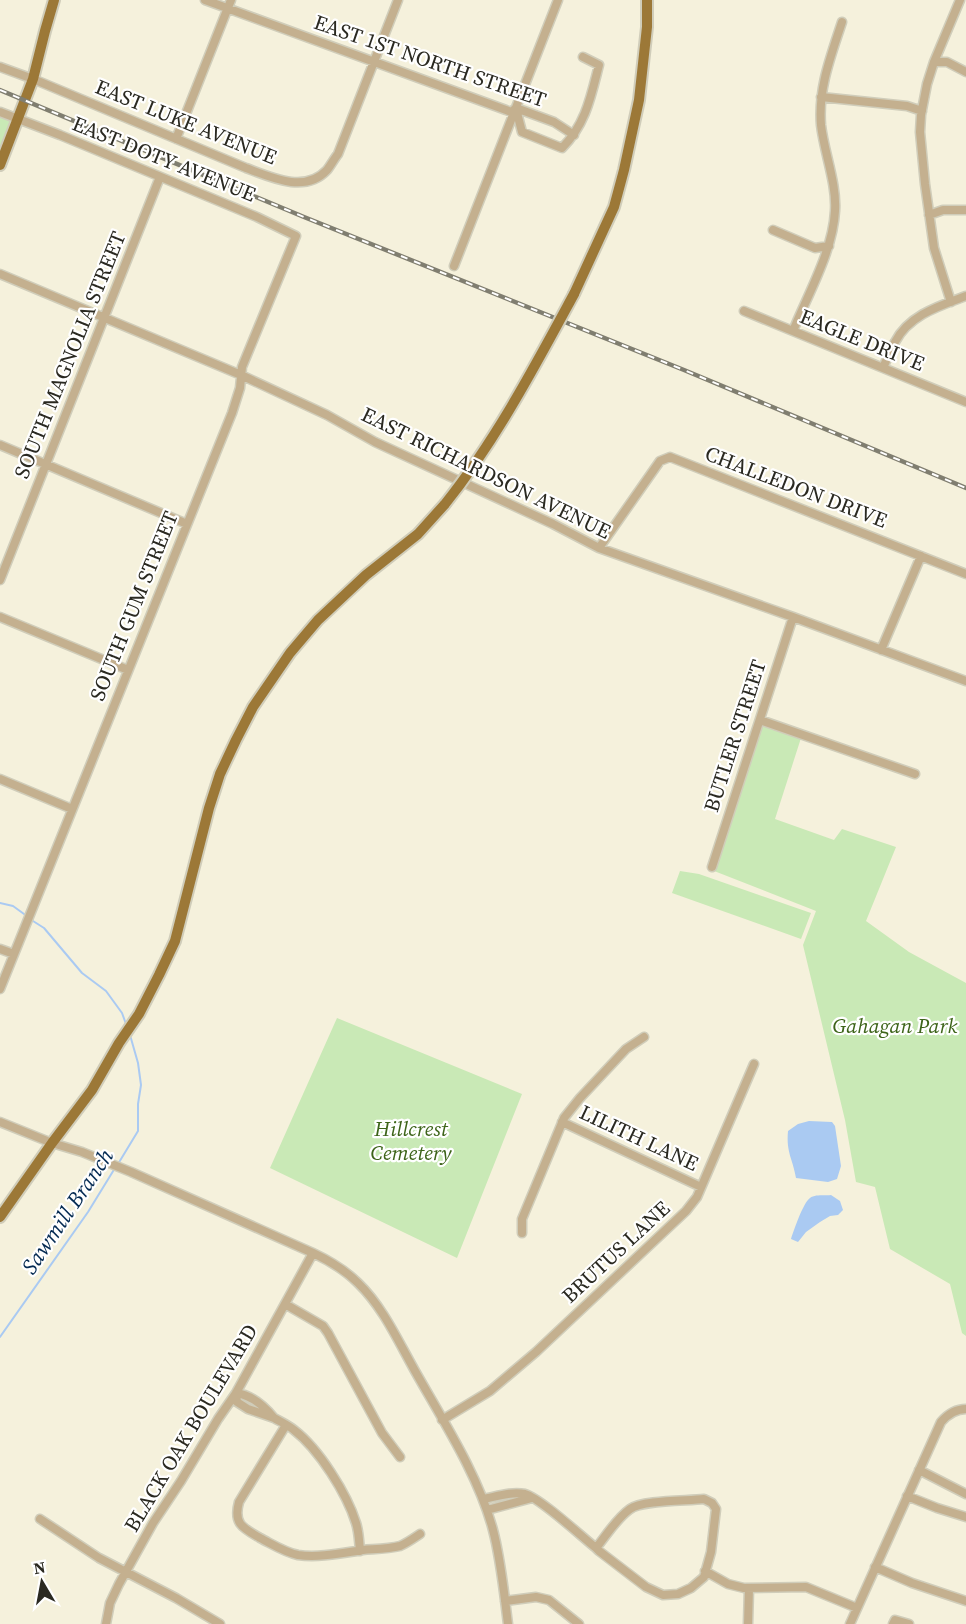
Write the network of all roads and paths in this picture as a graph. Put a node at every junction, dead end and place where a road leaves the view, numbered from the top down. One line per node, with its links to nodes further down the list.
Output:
1 (54, 0): 15 (main road)
2 (205, 0): 8 (street, EAST 1ST NORTH STREET)
3 (231, 0): 8 (street)
4 (398, 0): 11 (street)
5 (558, 0): 17 (street)
6 (647, 0): 64 (main road, bridge)
7 (960, 0): 12 (street)
8 (228, 9): 11 (street, EAST 1ST NORTH STREET); 22 (street)
9 (842, 22): 16 (street)
10 (583, 57): 21 (street)
11 (374, 62): 17 (street, EAST 1ST NORTH STREET); 22 (street, EAST LUKE AVENUE)
12 (934, 62): 14 (street); 18 (street)
13 (0, 67): 15 (street, EAST LUKE AVENUE)
14 (966, 72)
15 (33, 79): 20 (main road); 22 (street, EAST LUKE AVENUE)
16 (821, 97): 18 (street); 29 (street)
17 (516, 108): 21 (street, EAST 1ST NORTH STREET); 21 (street); 30 (street)
18 (922, 111): 26 (street)
19 (0, 112): 20 (street, EAST DOTY AVENUE)
20 (18, 119): 23 (main road); 24 (street, EAST DOTY AVENUE)
21 (574, 135)
22 (176, 139)
23 (0, 165)
24 (160, 177): 28 (street, EAST DOTY AVENUE); 35 (street, SOUTH MAGNOLIA STREET)
25 (966, 210): 26 (street)
26 (929, 215): 33 (street)
27 (773, 230): 29 (street)
28 (296, 236): 38 (street, SOUTH GUM STREET)
29 (829, 246): 36 (street)
30 (454, 266)
31 (0, 274): 35 (street, EAST RICHARDSON AVENUE)
32 (966, 296): 33 (street)
33 (951, 302): 37 (street)
34 (744, 311): 36 (street, EAGLE DRIVE)
35 (104, 318): 38 (street, EAST RICHARDSON AVENUE); 41 (street, SOUTH MAGNOLIA STREET)
36 (793, 332): 37 (street, EAGLE DRIVE)
37 (883, 368): 39 (street, EAGLE DRIVE)
38 (241, 375): 42 (street, SOUTH GUM STREET); 43 (street, EAST RICHARDSON AVENUE)
39 (966, 402)
40 (0, 445): 41 (street)
41 (46, 464): 42 (street); 46 (street, SOUTH MAGNOLIA STREET)
42 (187, 524): 50 (street, SOUTH GUM STREET)
43 (599, 548): 44 (street, CHALLEDON DRIVE); 48 (street, EAST RICHARDSON AVENUE)
44 (921, 556): 45 (street, CHALLEDON DRIVE); 49 (street)
45 (966, 574)
46 (0, 580)
47 (0, 616): 50 (street)
48 (793, 617): 49 (street, EAST RICHARDSON AVENUE); 52 (street, BUTLER STREET)
49 (880, 650): 51 (street, EAST RICHARDSON AVENUE)
50 (128, 670): 55 (street, SOUTH GUM STREET)
51 (966, 681)
52 (760, 720): 53 (street); 56 (street, BUTLER STREET)
53 (915, 774)
54 (0, 779): 55 (street)
55 (72, 809): 58 (street, SOUTH GUM STREET)
56 (712, 867)
57 (0, 949): 58 (street)
58 (14, 954): 59 (street, SOUTH GUM STREET)
59 (0, 989)
60 (644, 1037): 63 (street)
61 (754, 1064): 65 (street, BRUTUS LANE)
62 (0, 1122): 64 (street)
63 (562, 1122): 65 (street, LILITH LANE); 67 (street)
64 (52, 1143): 66 (main road); 68 (street)
65 (701, 1187): 72 (street, BRUTUS LANE)
66 (0, 1217)
67 (522, 1233)
68 (313, 1253): 69 (street, BLACK OAK BOULEVARD); 72 (street)
69 (285, 1304): 70 (street, BLACK OAK BOULEVARD); 74 (street)
70 (236, 1393): 73 (street); 88 (street, BLACK OAK BOULEVARD)
71 (966, 1409): 75 (street)
72 (442, 1418): 79 (street)
73 (286, 1425): 85 (street); 85 (street)
74 (400, 1457)
75 (919, 1470): 76 (street); 77 (street)
76 (966, 1494)
77 (907, 1496): 81 (street); 86 (street)
78 (532, 1498): 79 (street); 80 (street); 84 (street)
79 (483, 1499): 80 (street)
80 (487, 1510): 90 (street)
81 (966, 1517)
82 (40, 1519): 88 (street)
83 (420, 1534): 85 (street)
84 (596, 1548): 87 (street); 87 (street)
85 (360, 1551)
86 (875, 1567): 91 (street); 92 (street)
87 (705, 1571): 89 (street)
88 (126, 1572): 94 (street, BLACK OAK BOULEVARD); 95 (street)
89 (749, 1588): 92 (street); 98 (street)
90 (505, 1601): 96 (street); 97 (street)
91 (966, 1601)
92 (857, 1608): 99 (street)
93 (894, 1622): 100 (street)
94 (106, 1624)
95 (220, 1624)
96 (508, 1624)
97 (579, 1624)
98 (748, 1624)
99 (850, 1624)
100 (909, 1624)

